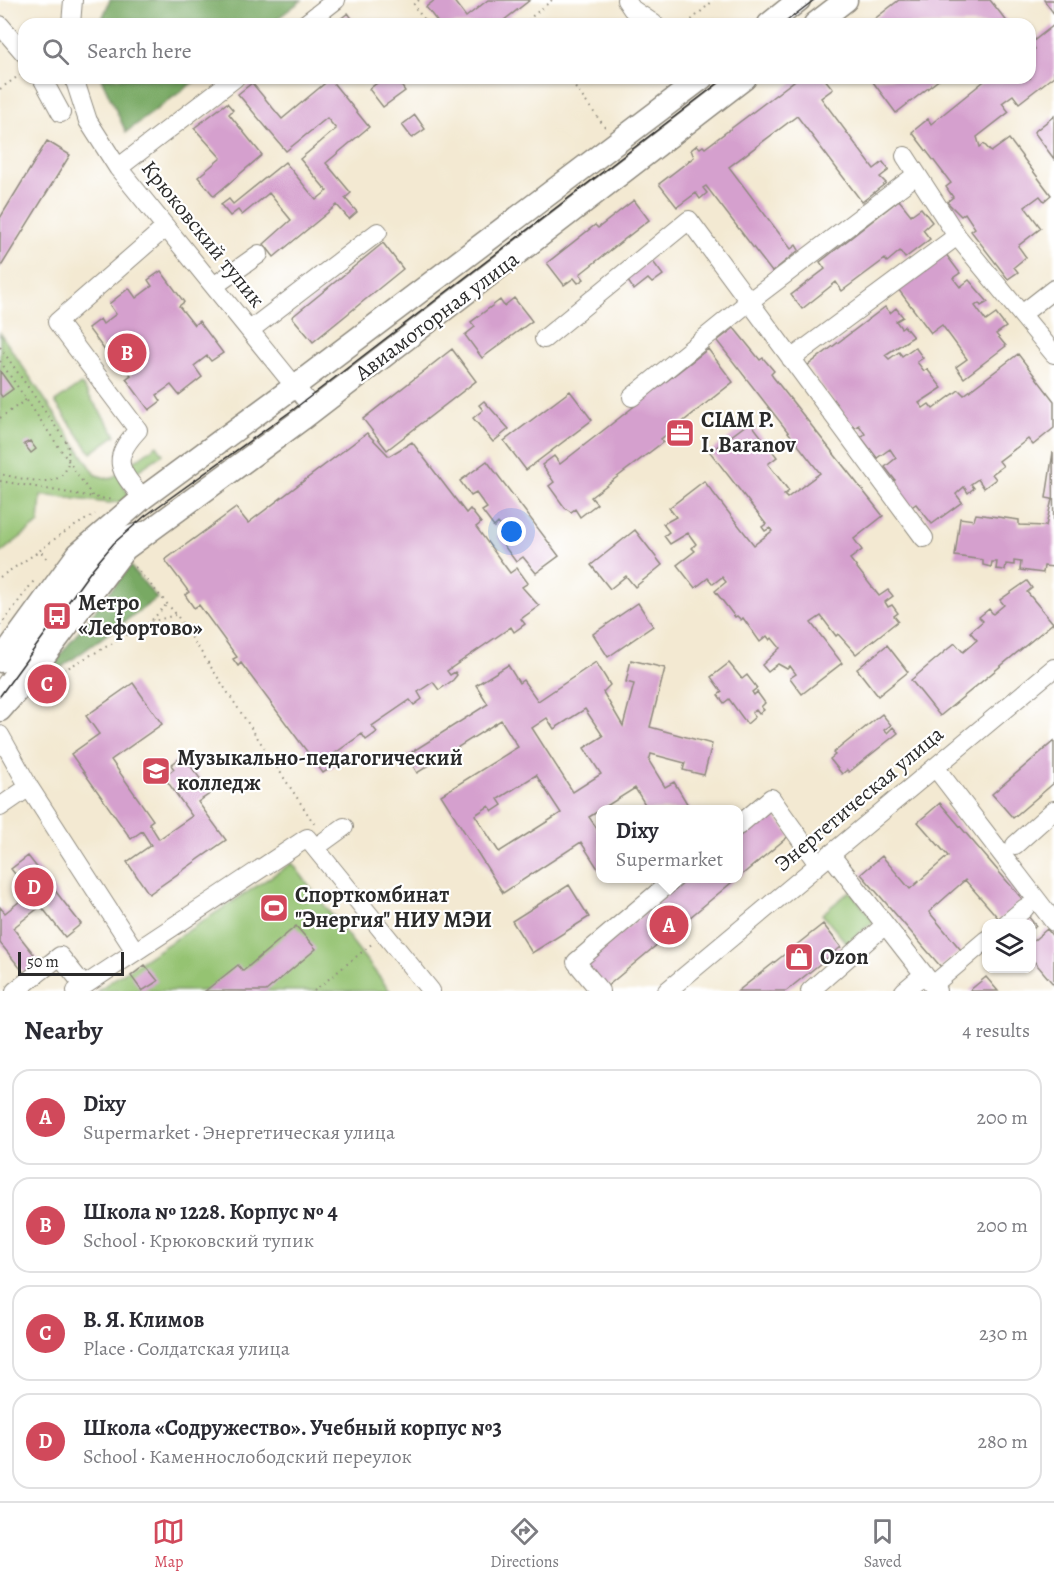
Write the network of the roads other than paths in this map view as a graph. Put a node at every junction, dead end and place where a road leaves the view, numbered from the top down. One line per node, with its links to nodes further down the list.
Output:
1 (73, 0): 6 (street)
2 (336, 0): 7 (street)
3 (626, 0): 8 (street)
4 (799, 0): 9 (main road)
5 (846, 0): 10 (main road)
6 (72, 18)
7 (313, 18)
8 (645, 18)
9 (776, 18)
10 (822, 18)
11 (0, 25): 12 (street)
12 (18, 46)
13 (45, 84): 18 (street)
14 (76, 84): 20 (street, Крюковский тупик)
15 (227, 84): 20 (street)
16 (694, 84): 34 (main road, Авиамоторная улица)
17 (737, 84): 36 (main road, Авиамоторная улица)
18 (61, 113)
19 (905, 156): 21 (street)
20 (118, 168): 22 (street, Крюковский тупик)
21 (916, 175): 24 (street); 28 (street)
22 (166, 226): 26 (street, Крюковский тупик); 37 (street)
23 (378, 232): 30 (street)
24 (957, 236): 29 (street); 33 (street)
25 (259, 254): 26 (street)
26 (214, 286): 30 (street, Крюковский тупик)
27 (1054, 290): 29 (street)
28 (750, 301): 31 (street); 33 (street); 35 (street)
29 (1022, 314): 32 (street)
30 (250, 330): 34 (street, Крюковский тупик)
31 (544, 339)
32 (1054, 354)
33 (791, 359): 39 (street)
34 (296, 386): 36 (street, Крюковский тупик); 37 (main road, Авиамоторная улица)
35 (632, 398)
36 (314, 410): 38 (main road, Авиамоторная улица)
37 (143, 498): 40 (main road, Авиамоторная улица)
38 (155, 527): 42 (street); 43 (main road, Авиамоторная улица)
39 (924, 538)
40 (0, 661)
41 (1054, 668): 45 (street, Энергетическая улица)
42 (0, 692)
43 (0, 710)
44 (0, 735): 46 (street)
45 (935, 767): 53 (street, Энергетическая улица); 57 (street)
46 (29, 787): 47 (street); 60 (street)
47 (0, 807)
48 (1054, 810): 51 (street)
49 (743, 822): 53 (street)
50 (344, 827): 52 (street)
51 (1014, 845)
52 (315, 848): 60 (street); 65 (street)
53 (824, 859): 58 (street); 63 (street, Энергетическая улица)
54 (670, 883): 66 (street)
55 (1025, 908): 56 (street)
56 (1012, 919)
57 (1054, 920)
58 (885, 925): 61 (street); 67 (street)
59 (982, 944): 61 (street)
60 (135, 951): 62 (street)
61 (932, 983): 68 (street)
62 (80, 988): 64 (street)
63 (671, 990)
64 (15, 991)
65 (431, 991)
66 (600, 991)
67 (810, 991)
68 (904, 991)

